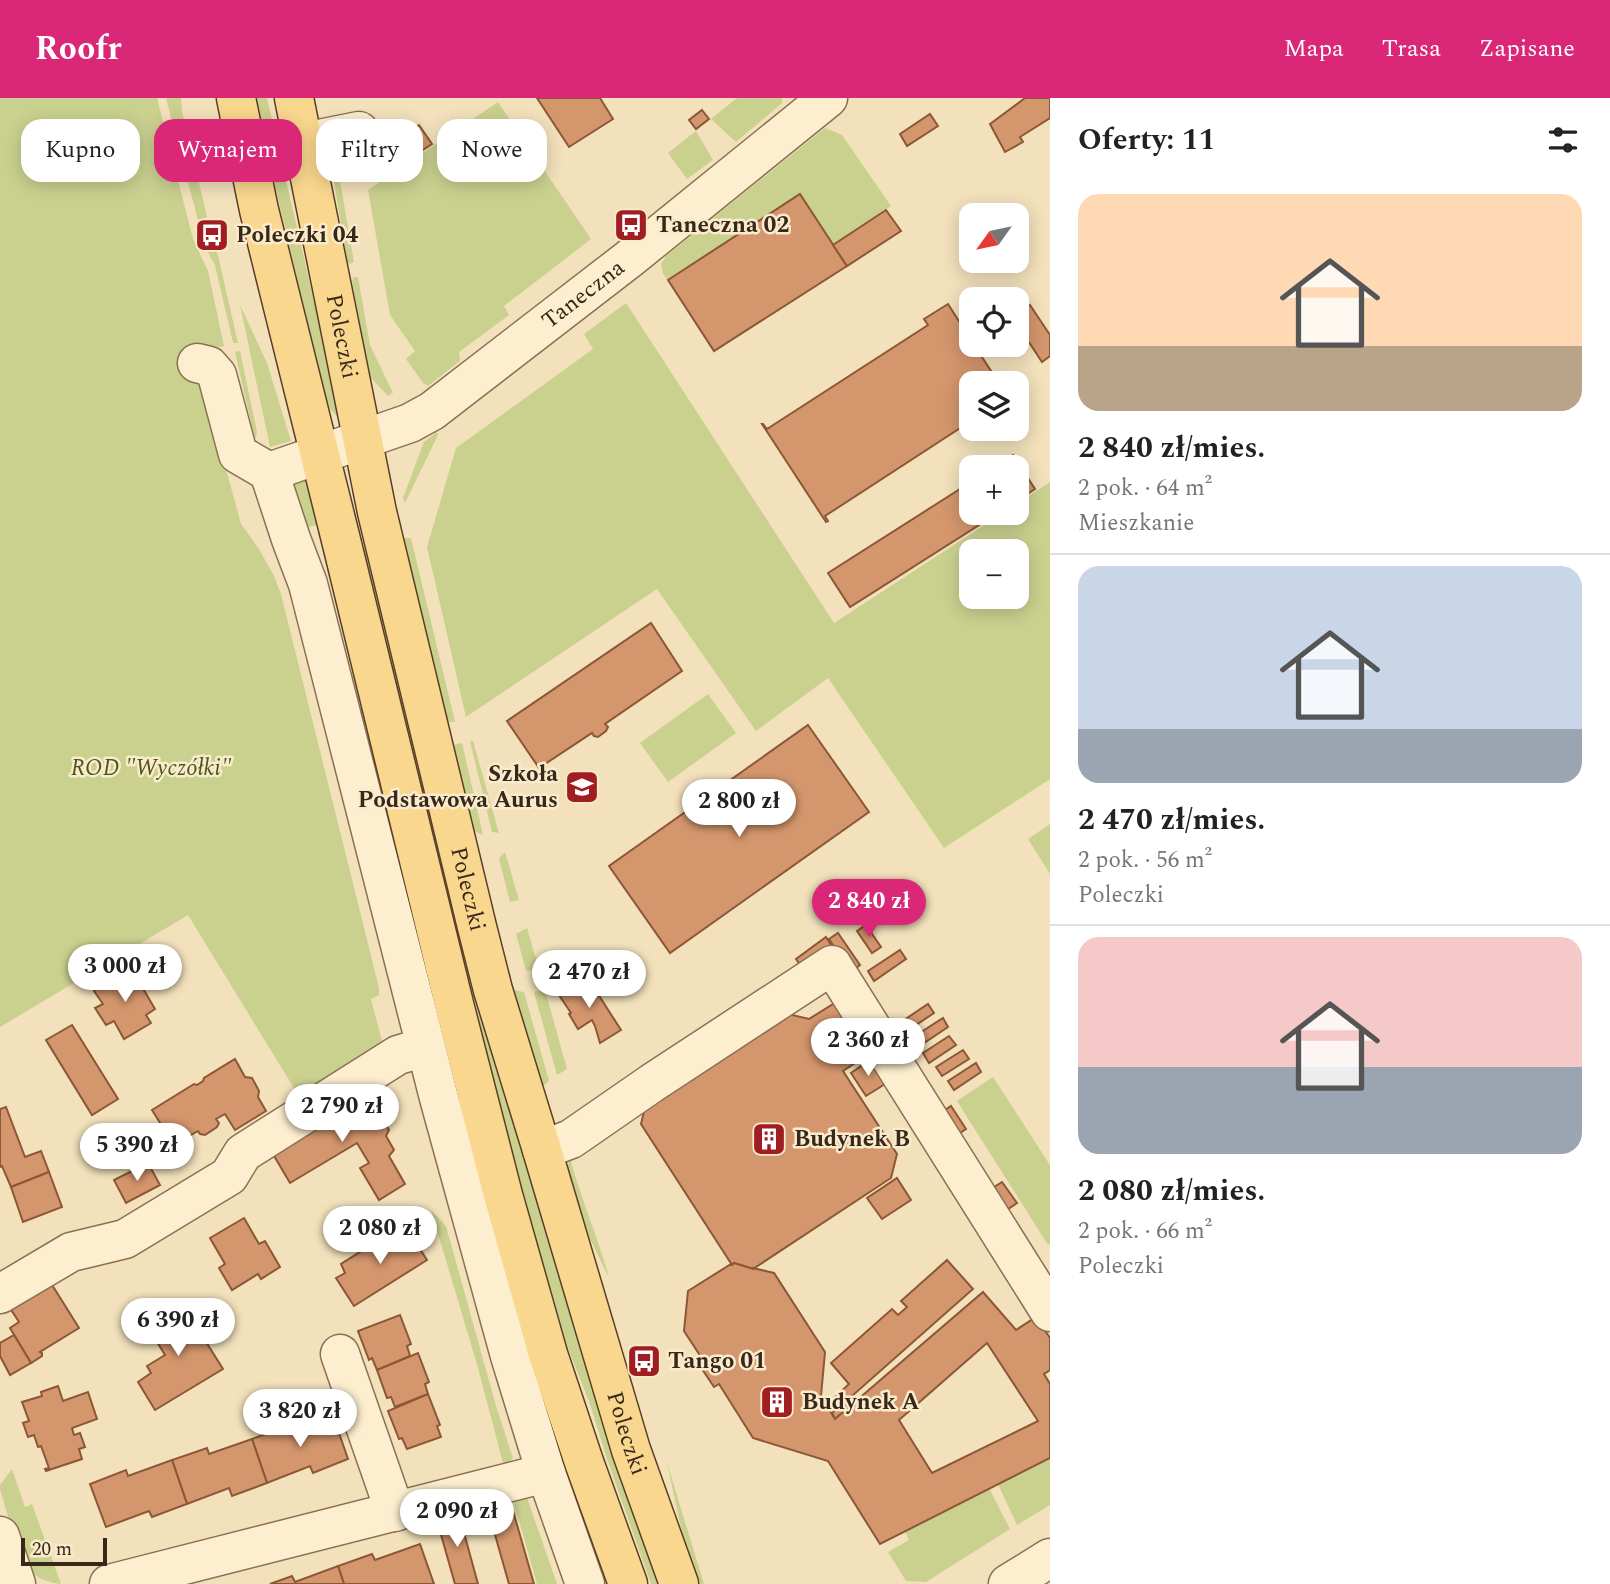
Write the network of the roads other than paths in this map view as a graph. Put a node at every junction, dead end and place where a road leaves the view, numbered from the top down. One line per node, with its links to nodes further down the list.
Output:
1 (236, 98): 8 (main road, Poleczki)
2 (294, 98): 5 (main road, Poleczki)
3 (814, 102): 7 (street, Taneczna)
4 (316, 140): 5 (street)
5 (304, 142): 7 (main road, Poleczki)
6 (197, 363): 9 (street)
7 (363, 440): 8 (street, Taneczna); 11 (main road, Poleczki)
8 (320, 455): 9 (street); 22 (main road, Poleczki)
9 (269, 472): 10 (street)
10 (425, 1047): 12 (street); 15 (street)
11 (542, 1150): 13 (street); 23 (main road, Poleczki)
12 (0, 1294)
13 (1050, 1312)
14 (340, 1354): 16 (street)
15 (546, 1473): 16 (street); 21 (street)
16 (395, 1512): 20 (street)
17 (0, 1536): 19 (street)
18 (1050, 1558): 24 (street)
19 (16, 1584)
20 (109, 1584)
21 (585, 1584)
22 (628, 1584)
23 (679, 1584)
24 (1009, 1584)

